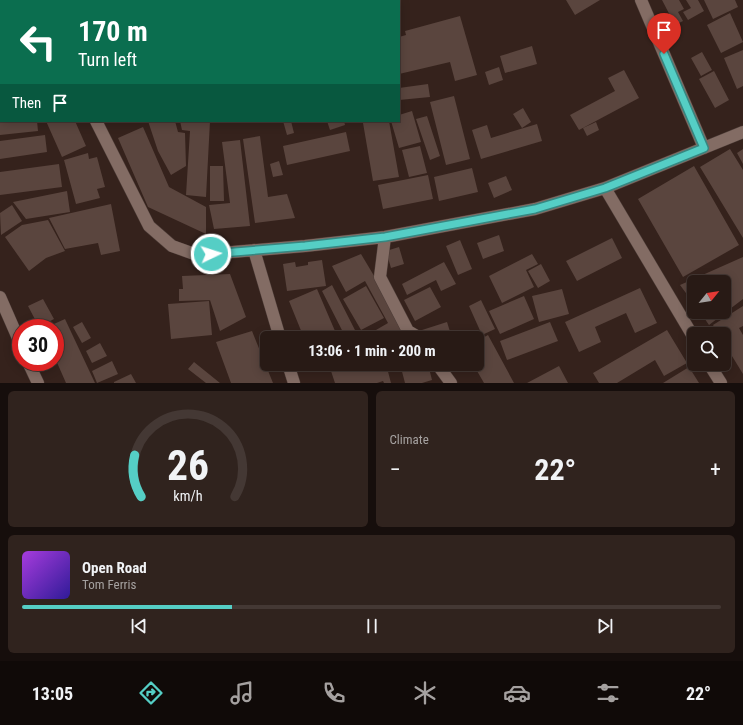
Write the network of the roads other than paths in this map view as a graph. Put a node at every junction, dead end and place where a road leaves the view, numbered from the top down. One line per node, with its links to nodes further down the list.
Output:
1 (641, 0): 4 (street)
2 (97, 122): 7 (street)
3 (743, 132): 4 (street)
4 (704, 148): 5 (street)
5 (605, 188): 6 (street); 10 (street)
6 (385, 237): 7 (street); 12 (street)
7 (254, 250): 11 (street)
8 (0, 297): 9 (street)
9 (12, 324)
10 (687, 327)
11 (278, 331)
12 (408, 331)
13 (32, 371): 17 (street)
14 (290, 371): 18 (street)
15 (442, 371): 19 (street)
16 (713, 371): 20 (street)
17 (38, 383)
18 (294, 383)
19 (451, 383)
20 (720, 383)

